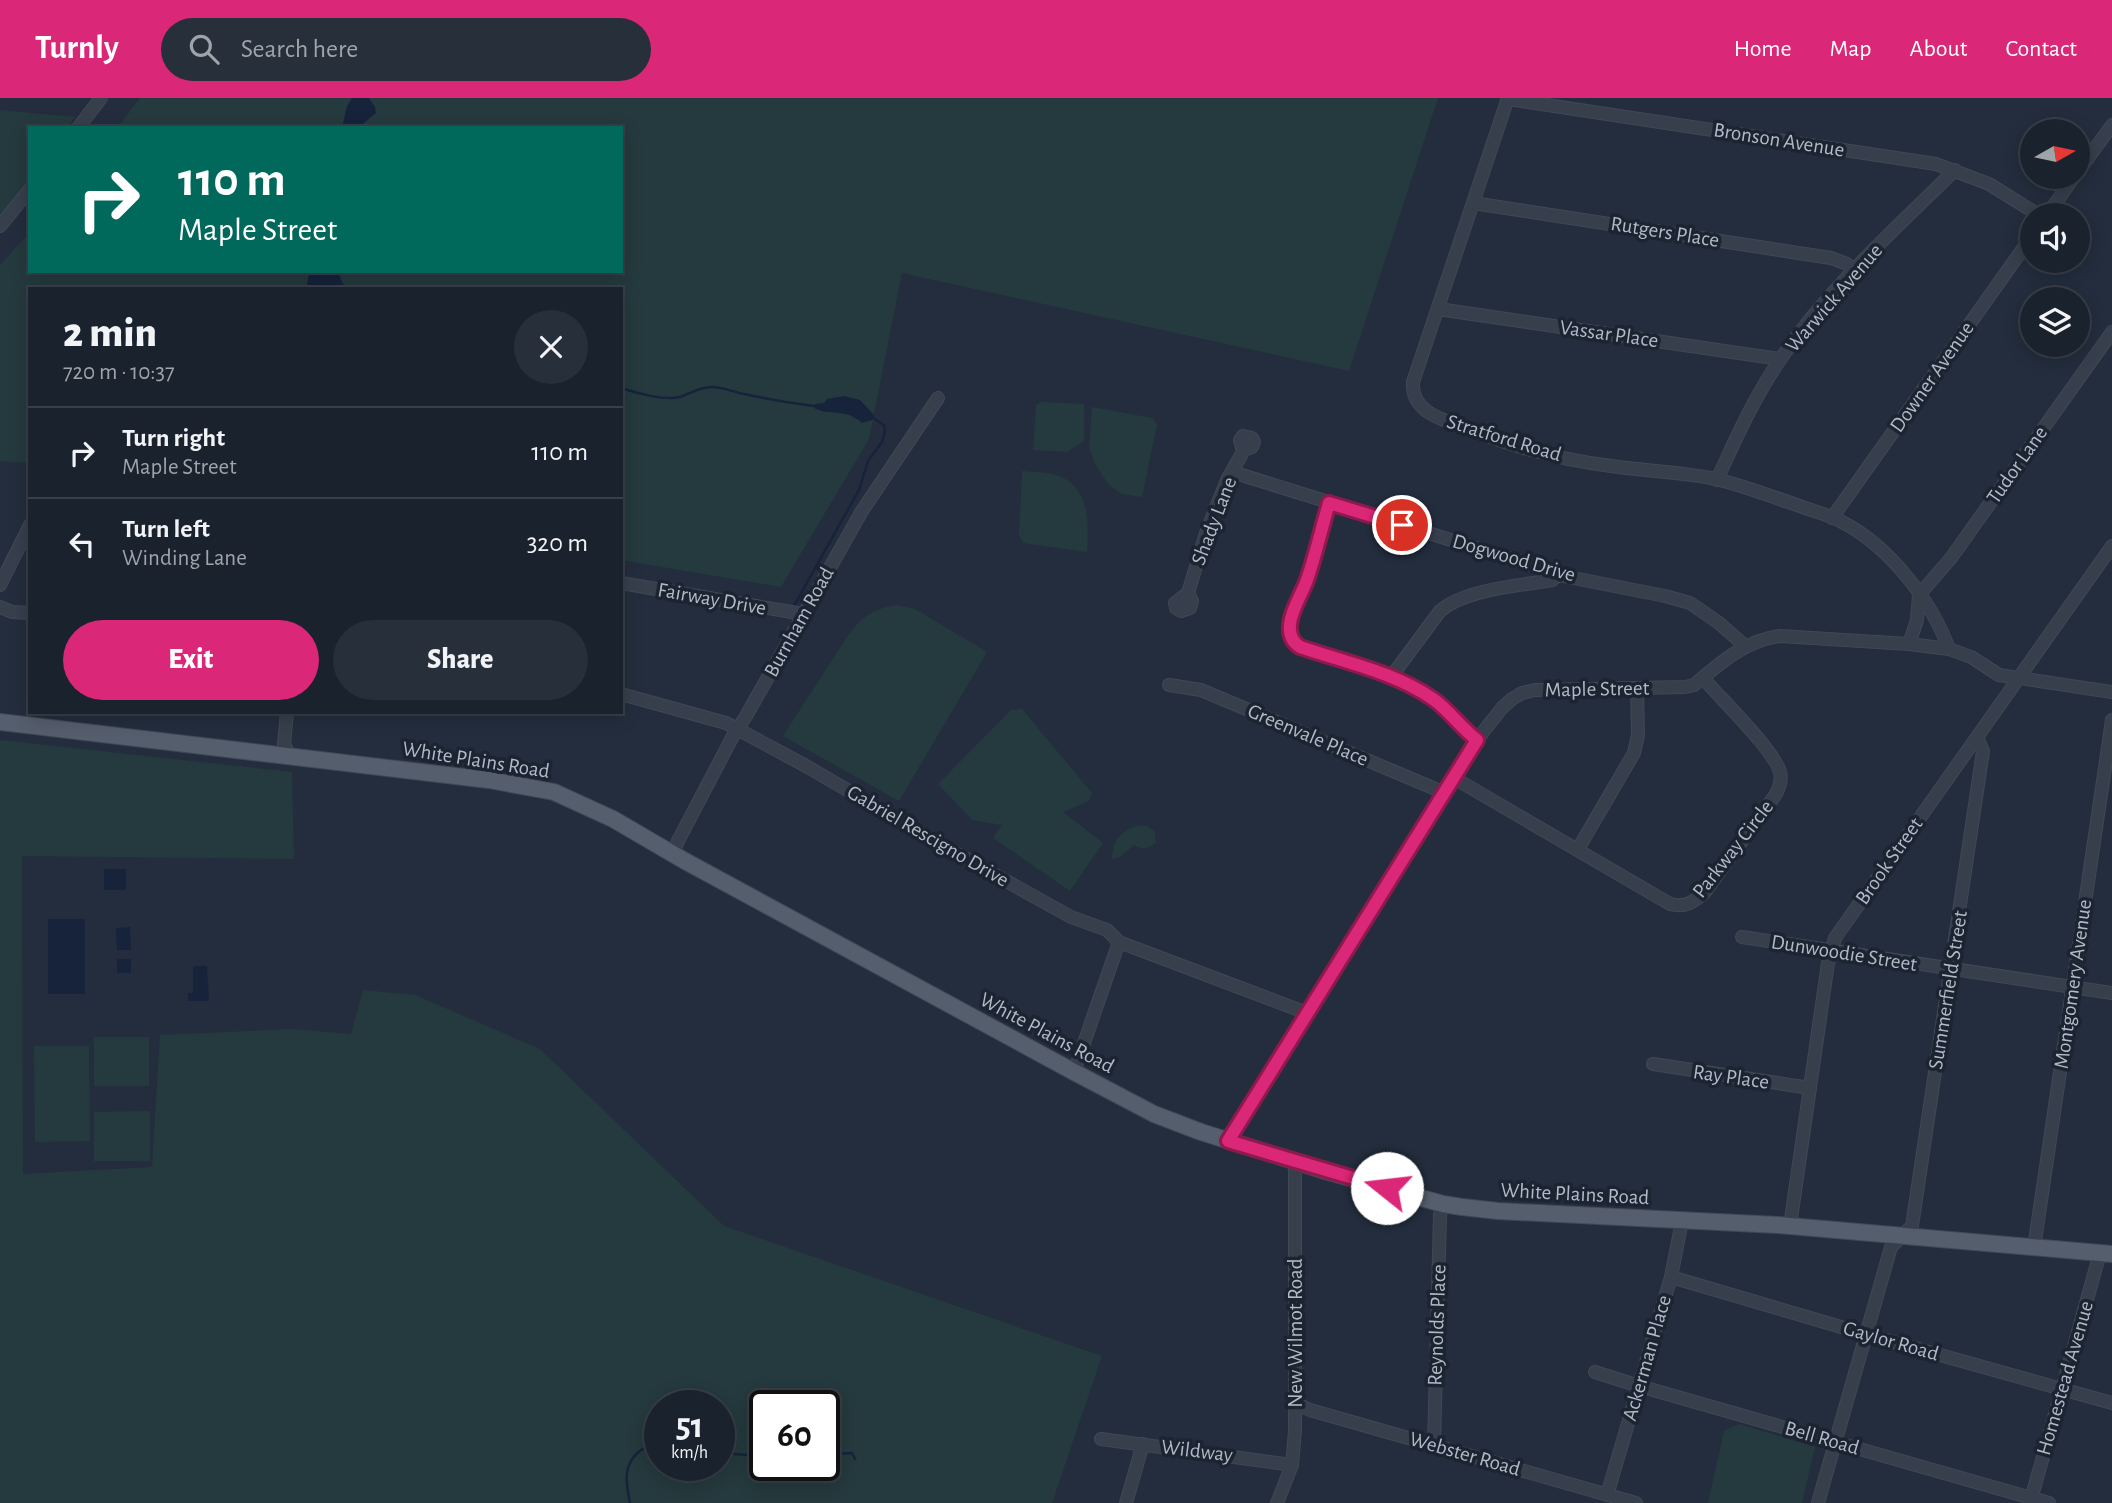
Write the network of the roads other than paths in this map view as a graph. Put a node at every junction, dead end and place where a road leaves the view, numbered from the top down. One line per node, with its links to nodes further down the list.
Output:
1 (101, 98): 4 (street)
2 (1508, 99): 6 (street, Bronson Avenue); 8 (street, Stratford Road)
3 (2112, 125): 5 (street)
4 (80, 126)
5 (2090, 156)
6 (1955, 170): 9 (street, Bronson Avenue); 12 (street, Warwick Avenue)
7 (28, 191): 10 (street)
8 (1473, 203): 12 (street, Rutgers Place); 13 (street, Stratford Road)
9 (2020, 203)
10 (0, 226)
11 (2020, 253): 21 (street, Downer Avenue)
12 (1853, 271): 15 (street, Warwick Avenue)
13 (1438, 309): 15 (street, Vassar Place); 19 (street, Stratford Road)
14 (2112, 332): 28 (street, Tudor Lane)
15 (1780, 359): 19 (street, Warwick Avenue)
16 (938, 398): 31 (street, Burnham Road)
17 (1244, 450): 18 (street, Shady Lane)
18 (1232, 472): 20 (street, Dogwood Drive); 27 (street, Shady Lane)
19 (1717, 480): 21 (street, Stratford Road)
20 (1329, 503): 24 (street, Dogwood Drive); 35 (street)
21 (1832, 517): 28 (street, Stratford Road)
22 (28, 529): 25 (street)
23 (2112, 546): 37 (street, Brook Street)
24 (1558, 575): 33 (street, Dogwood Drive); 35 (street)
25 (2, 576)
26 (623, 583): 31 (street, Fairway Drive)
27 (1188, 593)
28 (1919, 595): 32 (street); 34 (street, Stratford Road)
29 (0, 607): 30 (street)
30 (28, 613)
31 (803, 614): 45 (street, Burnham Road)
32 (1909, 644): 33 (street, Maple Street); 34 (street, Maple Street)
33 (1745, 646): 36 (street, Maple Street)
34 (1949, 649): 37 (street, Maple Street)
35 (1391, 677): 47 (street)
36 (1703, 678): 39 (street, Maple Street); 51 (street, Parkway Circle)
37 (2019, 678): 40 (street, Maple Street); 46 (street, Brook Street)
38 (1169, 685): 50 (street, Greenvale Place)
39 (1637, 689): 47 (street, Maple Street); 51 (street)
40 (2112, 692)
41 (623, 695): 45 (street, Gabriel Rescigno Drive)
42 (287, 714): 48 (street)
43 (2112, 720): 57 (street, Montgomery Avenue)
44 (0, 722): 48 (main road, White Plains Road)
45 (738, 729): 52 (street, Burnham Road); 54 (street, Gabriel Rescigno Drive)
46 (1977, 738): 55 (street, Brook Street); 56 (street, Summerfield Street)
47 (1477, 740): 49 (street, Maple Street)
48 (290, 757): 52 (main road, White Plains Road)
49 (1454, 778): 50 (street, Maple Street); 51 (street, Parkway Circle)
50 (1445, 793): 59 (street, Maple Street)
51 (1578, 849)
52 (673, 854): 61 (main road, White Plains Road)
53 (1742, 937): 55 (street, Dunwoodie Street)
54 (1119, 942): 59 (street, Gabriel Rescigno Drive); 61 (street)
55 (1831, 950): 56 (street, Dunwoodie Street); 62 (street, Brook Street)
56 (1951, 969): 57 (street, Dunwoodie Street); 68 (street, Summerfield Street)
57 (2072, 987): 58 (street, Dunwoodie Street); 69 (street, Montgomery Avenue)
58 (2112, 993)
59 (1307, 1013): 63 (street, Maple Street)
60 (1653, 1064): 62 (street, Ray Place)
61 (1074, 1072): 63 (main road, White Plains Road)
62 (1810, 1088): 67 (street, Brook Street)
63 (1228, 1141): 64 (main road, White Plains Road)
64 (1295, 1160): 65 (main road, White Plains Road); 77 (street, New Wilmot Road)
65 (1443, 1204): 66 (main road, White Plains Road); 81 (street, Reynolds Place)
66 (1682, 1221): 67 (main road, White Plains Road); 71 (street, Ackerman Place)
67 (1790, 1226): 68 (main road, White Plains Road)
68 (1898, 1237): 69 (main road, White Plains Road); 72 (street, Summerfield Street)
69 (2034, 1248): 70 (main road, White Plains Road)
70 (2106, 1254): 75 (street, Homestead Avenue)
71 (1671, 1277): 72 (street, Gaylor Road); 74 (street, Ackerman Place)
72 (1866, 1334): 75 (street, Gaylor Road); 79 (street, Summerfield Street)
73 (1595, 1372): 74 (street, Bell Road)
74 (1639, 1386): 79 (street, Bell Road); 83 (street, Ackerman Place)
75 (2062, 1388): 76 (street, Gaylor Road); 84 (street, Homestead Avenue)
76 (2112, 1403)
77 (1295, 1404): 81 (street, Webster Road); 82 (street, New Wilmot Road)
78 (1101, 1439): 80 (street, Wildway)
79 (1835, 1441): 84 (street, Bell Road); 88 (street, Summerfield Street)
80 (1143, 1444): 82 (street, Wildway); 85 (street)
81 (1434, 1446): 83 (street, Webster Road)
82 (1292, 1465): 86 (street, New Wilmot Road)
83 (1607, 1495): 87 (street, Webster Road)
84 (2030, 1500): 89 (street, Bell Road)
85 (1126, 1503)
86 (1277, 1503)
87 (1636, 1503)
88 (1818, 1503)
89 (2049, 1503)

